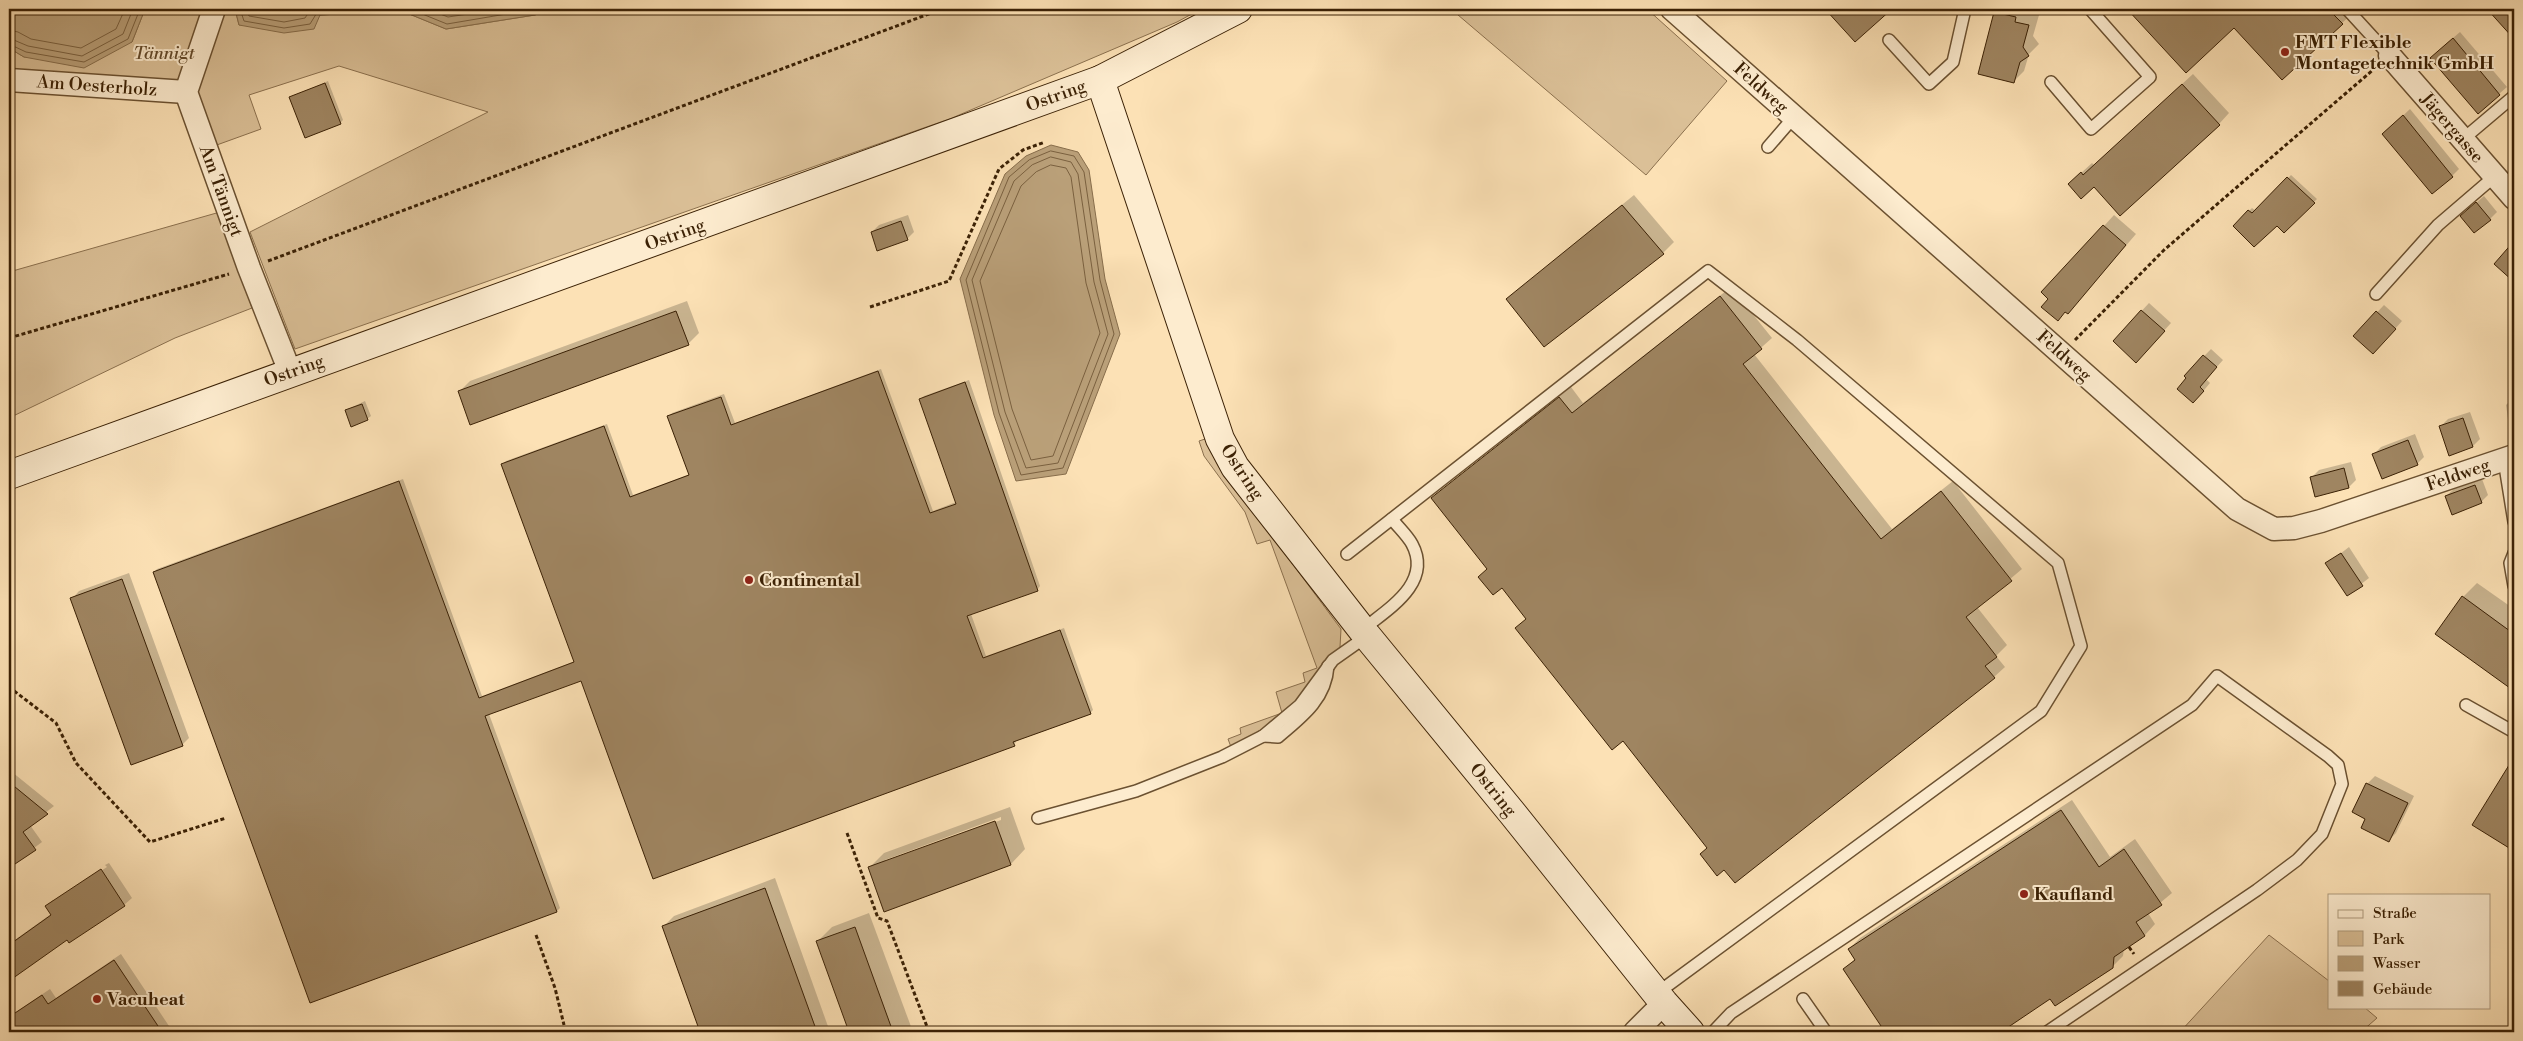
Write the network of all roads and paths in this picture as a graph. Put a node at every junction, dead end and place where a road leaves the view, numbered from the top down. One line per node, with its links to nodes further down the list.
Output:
1 (214, 9): 13 (street)
2 (942, 9): 21 (path)
3 (1238, 9): 11 (main road)
4 (1672, 9): 15 (street, Feldweg)
5 (1966, 9): 8 (lane)
6 (2090, 9): 12 (lane)
7 (2347, 9): 9 (lane)
8 (1889, 40)
9 (2383, 62): 16 (street, Jägergasse); 25 (path)
10 (9, 80): 13 (street, Am Oesterholz)
11 (1100, 80): 26 (main road, Ostring); 34 (main road, Ostring)
12 (2051, 82)
13 (186, 92): 21 (street, Am Tännigt)
14 (2514, 96): 16 (lane)
15 (1794, 117): 18 (lane); 25 (street, Feldweg)
16 (2462, 140): 19 (street, Jägergasse)
17 (1045, 142): 23 (path)
18 (1768, 146)
19 (2494, 176): 20 (street, Jägergasse); 22 (lane)
20 (2514, 198)
21 (249, 268): 24 (path); 26 (street, Am Tännigt)
22 (2376, 294)
23 (870, 307)
24 (9, 338)
25 (2062, 354): 27 (street, Feldweg)
26 (290, 372): 28 (main road, Ostring)
27 (2509, 458): 30 (lane)
28 (9, 475)
29 (1392, 519): 31 (lane); 34 (lane); 42 (lane)
30 (2514, 522)
31 (1347, 554)
32 (2514, 554): 33 (lane)
33 (2514, 586)
34 (1365, 633): 39 (lane); 42 (main road, Ostring)
35 (9, 687): 38 (path)
36 (2466, 705): 37 (lane)
37 (2514, 732)
38 (226, 818)
39 (1038, 818)
40 (847, 832): 45 (path)
41 (536, 935): 44 (path)
42 (1660, 999): 46 (street); 47 (main road, Ostring)
43 (1803, 999): 49 (lane)
44 (564, 1025)
45 (929, 1032)
46 (1635, 1032)
47 (1690, 1032)
48 (1713, 1032): 50 (lane)
49 (1826, 1032)
50 (2047, 1032)

